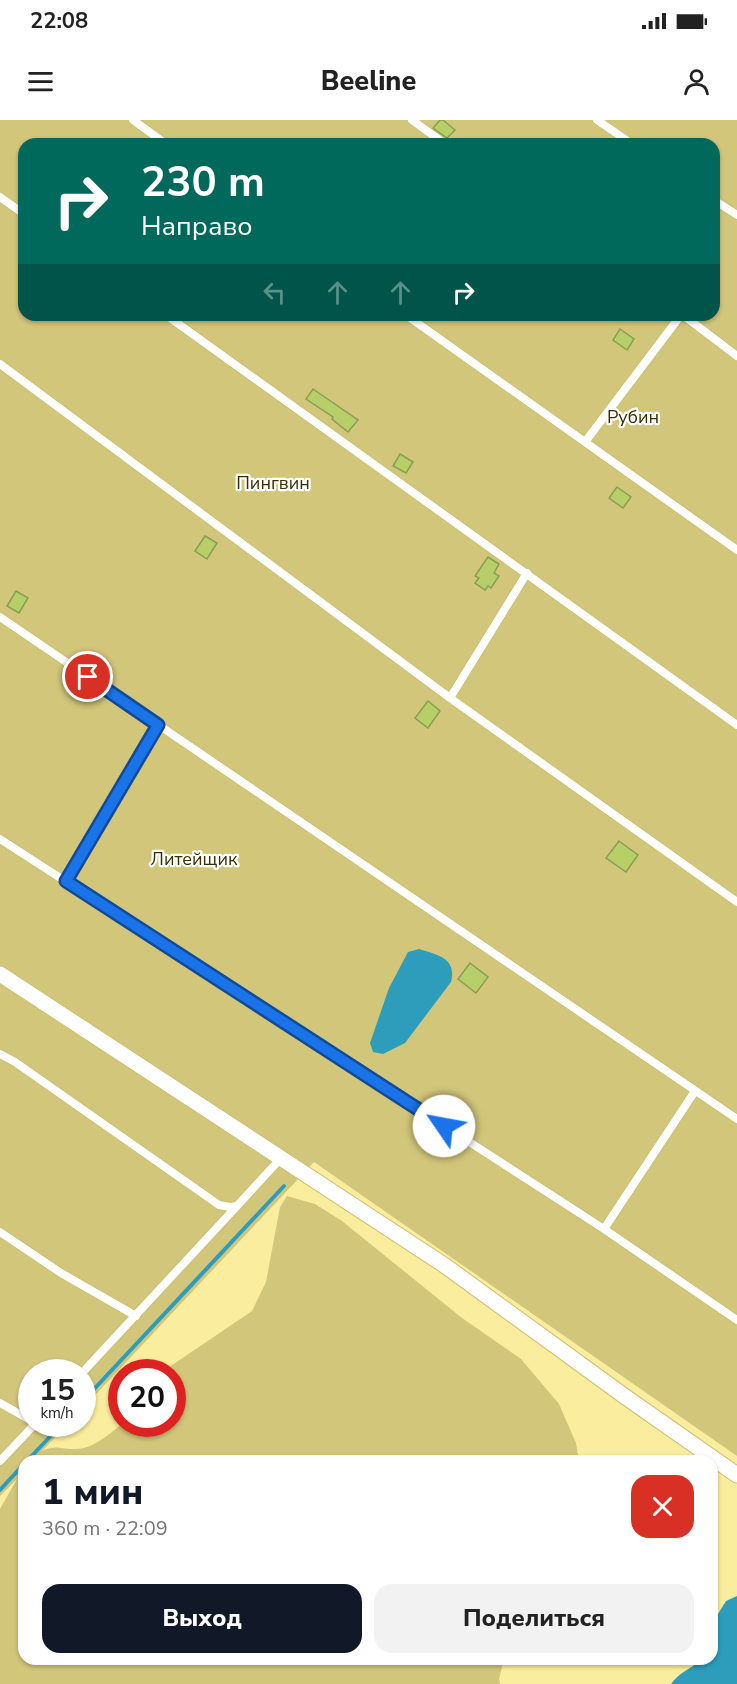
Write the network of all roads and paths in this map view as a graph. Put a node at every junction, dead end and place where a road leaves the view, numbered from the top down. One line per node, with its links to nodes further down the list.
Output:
1 (132, 120): 4 (lane)
2 (412, 120): 5 (lane)
3 (597, 120): 6 (lane)
4 (158, 138)
5 (437, 138)
6 (623, 138)
7 (0, 197): 9 (lane)
8 (720, 204): 10 (lane)
9 (18, 210)
10 (737, 215)
11 (174, 321): 19 (lane)
12 (414, 321): 17 (lane)
13 (677, 321): 17 (lane)
14 (690, 321): 15 (lane)
15 (737, 356)
16 (0, 364): 21 (lane)
17 (585, 442): 18 (lane)
18 (737, 550)
19 (526, 573): 21 (lane); 23 (lane)
20 (0, 617): 22 (lane)
21 (450, 698): 26 (lane)
22 (158, 725): 25 (lane); 29 (lane)
23 (737, 725)
24 (0, 838): 25 (lane)
25 (66, 881): 33 (lane)
26 (737, 902)
27 (0, 974): 31 (street)
28 (0, 1054): 32 (lane)
29 (695, 1090): 30 (lane); 33 (lane)
30 (737, 1119)
31 (281, 1158): 32 (lane); 41 (street)
32 (237, 1206): 35 (lane)
33 (604, 1229): 36 (lane)
34 (0, 1232): 35 (lane)
35 (136, 1316): 37 (lane)
36 (737, 1320)
37 (95, 1359)
38 (0, 1403): 39 (lane)
39 (18, 1414)
40 (21, 1437): 42 (lane)
41 (708, 1455)
42 (0, 1461)
43 (718, 1462): 44 (street)
44 (737, 1475)

